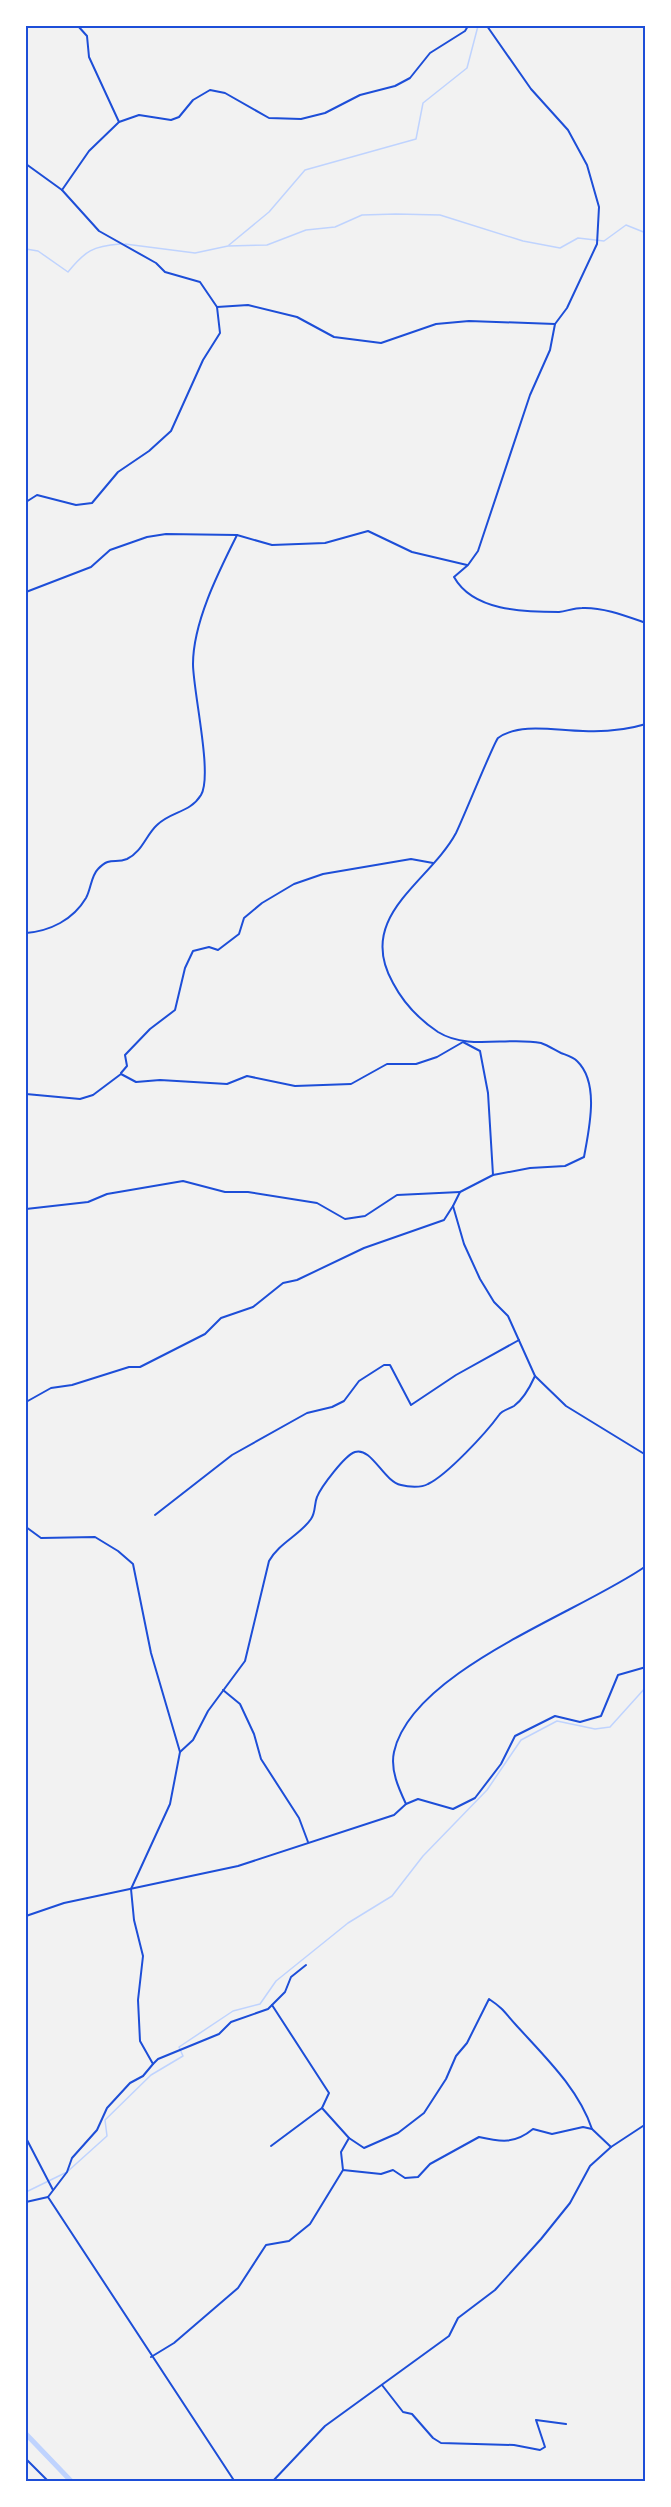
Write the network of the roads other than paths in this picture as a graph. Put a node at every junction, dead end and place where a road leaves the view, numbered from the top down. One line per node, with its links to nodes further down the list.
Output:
1 (78, 26): 4 (street)
2 (468, 26): 4 (street)
3 (487, 26): 8 (street)
4 (119, 122): 6 (street)
5 (26, 164): 6 (street)
6 (62, 189): 7 (street)
7 (217, 307): 8 (street); 9 (street)
8 (555, 324): 11 (street)
9 (26, 502)
10 (237, 535): 11 (street); 12 (street); 16 (street)
11 (468, 565): 13 (street)
12 (26, 592)
13 (645, 623)
14 (645, 724): 15 (street)
15 (434, 863): 17 (street); 18 (street)
16 (26, 933)
17 (463, 1042): 18 (street); 20 (street); 20 (street)
18 (120, 1074): 19 (street)
19 (26, 1094)
20 (493, 1175): 21 (street)
21 (460, 1192): 22 (street); 23 (street)
22 (453, 1206): 24 (street); 26 (street)
23 (26, 1209)
24 (519, 1340): 25 (street); 28 (street)
25 (535, 1376): 27 (street); 32 (street)
26 (26, 1402)
27 (645, 1455)
28 (155, 1515)
29 (26, 1527): 33 (street)
30 (645, 1566): 34 (street)
31 (645, 1667): 34 (street)
32 (223, 1690): 33 (street); 35 (street)
33 (180, 1752): 36 (street)
34 (406, 1804): 35 (street)
35 (308, 1842): 36 (street)
36 (131, 1889): 37 (street); 40 (street)
37 (26, 1916)
38 (306, 1965): 39 (street)
39 (272, 2005): 40 (street); 41 (street)
40 (153, 2064): 49 (street)
41 (322, 2108): 45 (street); 46 (street)
42 (645, 2124): 47 (street)
43 (592, 2129): 45 (street); 47 (street); 48 (street)
44 (26, 2138): 49 (street)
45 (349, 2138): 48 (street)
46 (271, 2146)
47 (611, 2147): 53 (street)
48 (343, 2170): 52 (street)
49 (53, 2190): 50 (street)
50 (48, 2197): 51 (street); 52 (street)
51 (26, 2202)
52 (152, 2357): 58 (street)
53 (382, 2385): 54 (street); 59 (street)
54 (566, 2424)
55 (26, 2458): 57 (street)
56 (645, 2477): 60 (street)
57 (49, 2481)
58 (235, 2481)
59 (272, 2481)
60 (642, 2481)

